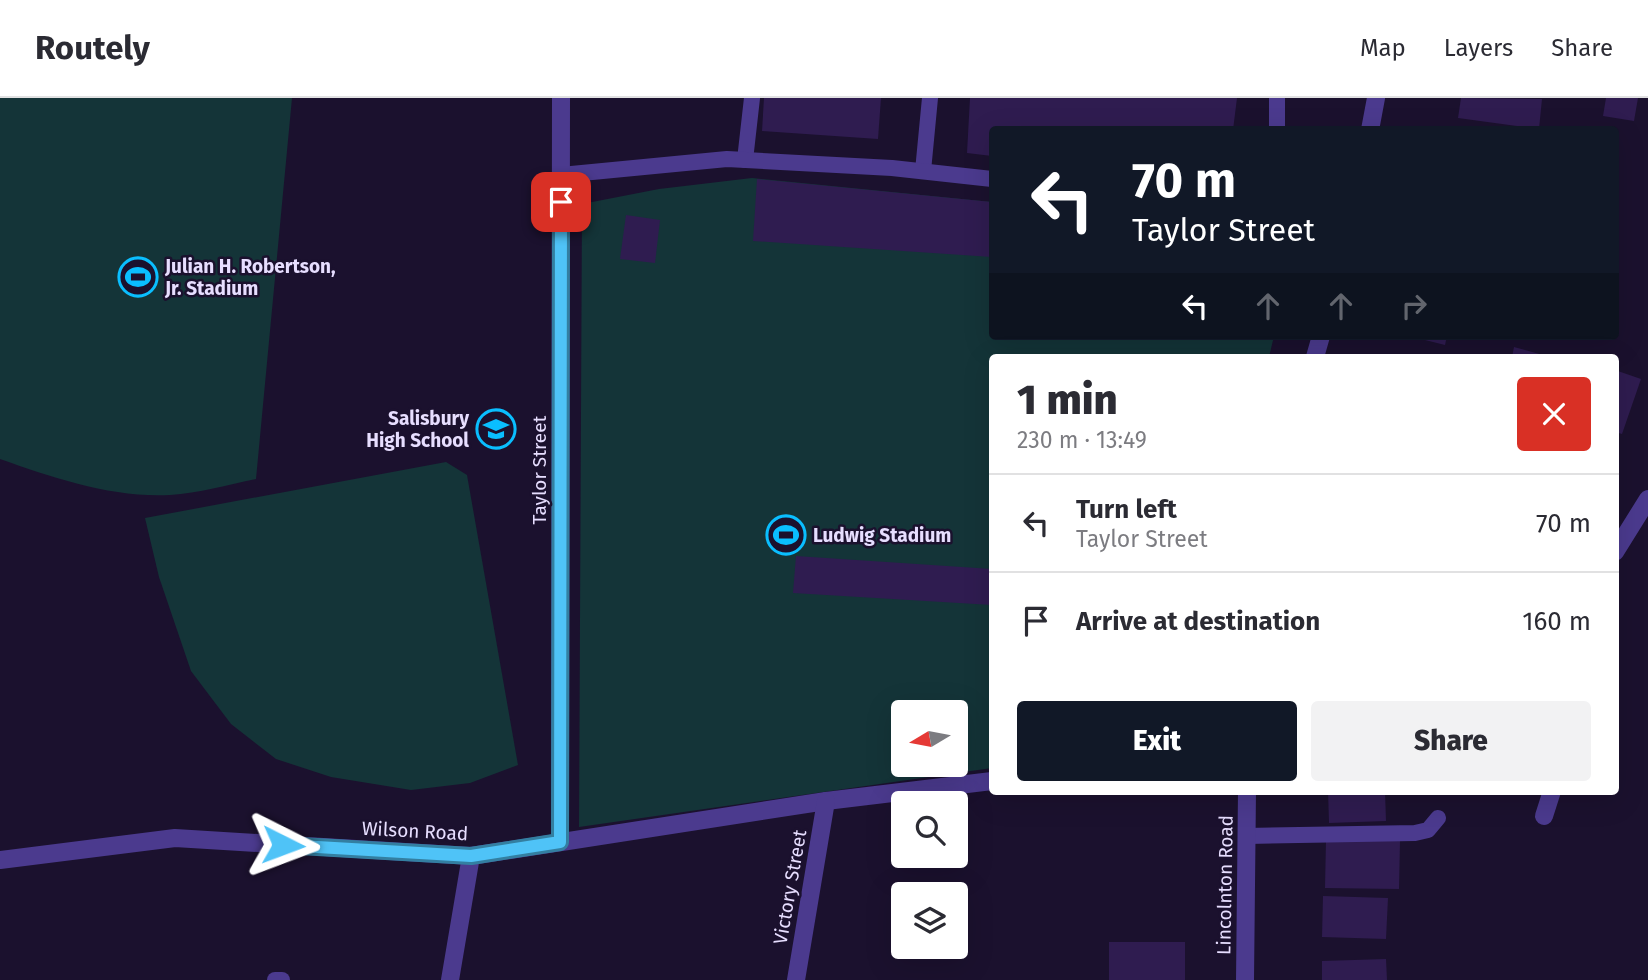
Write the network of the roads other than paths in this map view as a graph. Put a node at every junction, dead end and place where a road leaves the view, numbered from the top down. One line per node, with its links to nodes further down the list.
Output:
1 (561, 98): 10 (street, Taylor Street)
2 (752, 98): 8 (lane)
3 (930, 98): 9 (lane)
4 (1277, 98): 6 (lane)
5 (1376, 98): 7 (street)
6 (1278, 126)
7 (1371, 126)
8 (745, 160): 9 (lane); 10 (lane)
9 (923, 171): 11 (lane)
10 (561, 175): 21 (street, Taylor Street)
11 (989, 179)
12 (1648, 499): 13 (street)
13 (1619, 546)
14 (989, 781): 17 (street, Wilson Road)
15 (1247, 795): 20 (street, Lincolnton Road)
16 (1551, 795): 18 (street)
17 (826, 801): 21 (street, Wilson Road); 27 (street, Victory Street)
18 (1544, 816)
19 (1438, 818): 20 (lane)
20 (1247, 836): 28 (street, Lincolnton Road)
21 (560, 842): 22 (street, Wilson Road)
22 (471, 856): 23 (street, Wilson Road); 26 (street)
23 (0, 860)
24 (275, 980): 25 (lane)
25 (282, 980)
26 (450, 980)
27 (796, 980)
28 (1245, 980)

